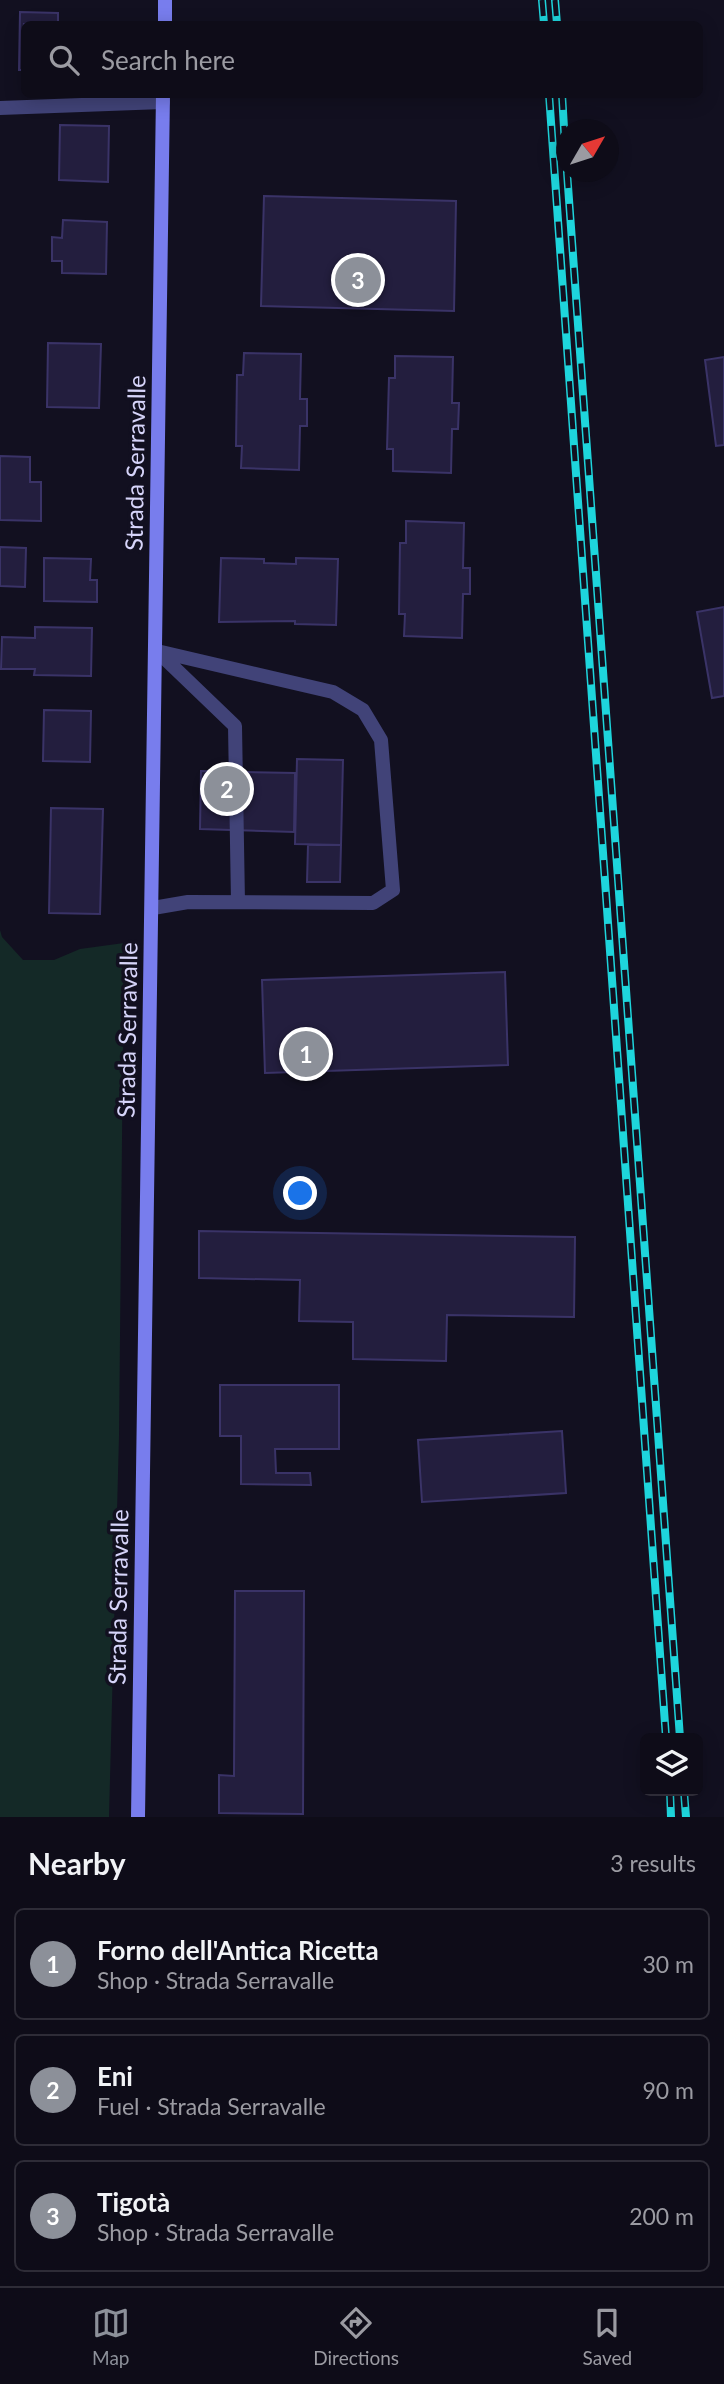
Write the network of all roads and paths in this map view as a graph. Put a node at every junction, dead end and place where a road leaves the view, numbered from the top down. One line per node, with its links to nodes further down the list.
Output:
1 (165, 0): 2 (main road)
2 (165, 21)
3 (163, 98): 4 (street); 5 (main road, Strada Serravalle)
4 (0, 108)
5 (157, 651): 6 (street); 6 (street); 7 (main road, Strada Serravalle)
6 (238, 902): 7 (street)
7 (153, 908): 8 (main road, Strada Serravalle)
8 (138, 1817)

